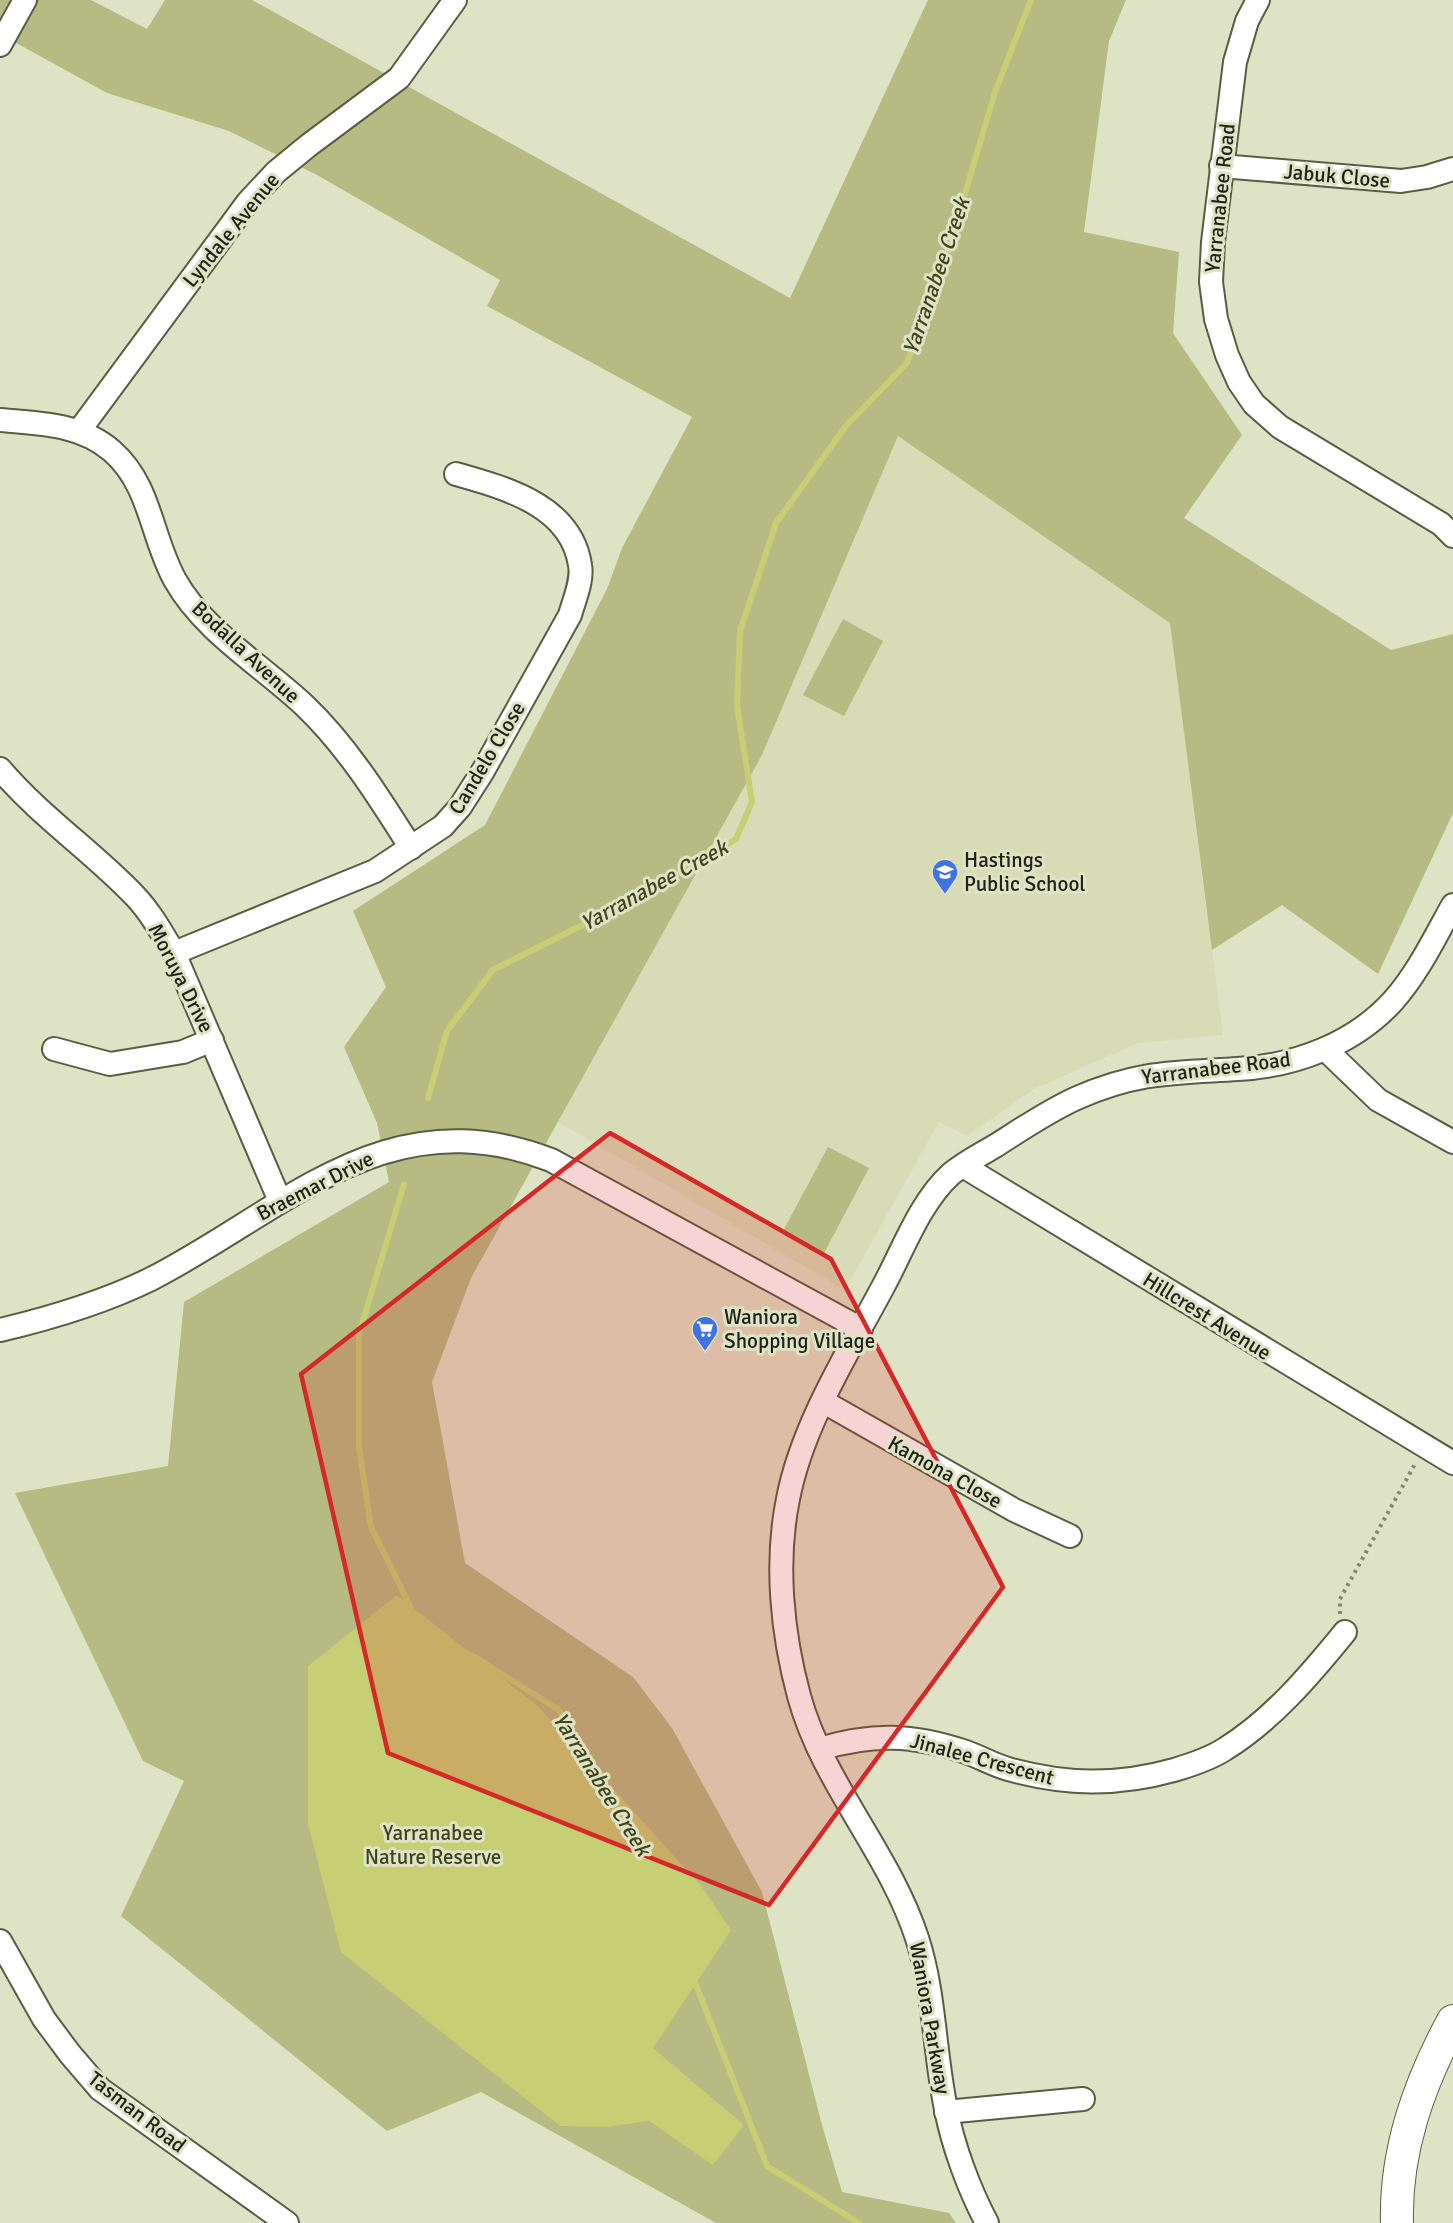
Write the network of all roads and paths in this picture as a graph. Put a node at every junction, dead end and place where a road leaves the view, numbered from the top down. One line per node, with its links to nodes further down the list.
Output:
1 (25, 0): 4 (street)
2 (454, 0): 8 (street, Lyndale Avenue)
3 (1258, 0): 5 (street, Yarranabee Road)
4 (0, 45)
5 (1221, 166): 6 (street, Jabuk Close); 10 (street, Yarranabee Road)
6 (1453, 169)
7 (0, 420): 8 (street, Bodalla Avenue)
8 (79, 431): 12 (street, Bodalla Avenue)
9 (456, 474): 12 (street, Candelo Close)
10 (1449, 523)
11 (0, 770): 14 (street, Moruya Drive)
12 (411, 848): 14 (street, Candelo Close)
13 (1453, 905): 17 (street, Yarranabee Road)
14 (174, 953): 15 (street, Moruya Drive)
15 (212, 1040): 16 (street); 20 (street, Moruya Drive)
16 (54, 1049)
17 (1325, 1049): 18 (street); 19 (street, Yarranabee Road)
18 (1453, 1142)
19 (963, 1166): 21 (street, Yarranabee Road); 24 (street, Hillcrest Avenue)
20 (280, 1201): 21 (street, Braemar Drive); 22 (street, Braemar Drive)
21 (861, 1329): 23 (street, Yarranabee Road)
22 (0, 1330)
23 (824, 1402): 26 (street, Kamona Close); 28 (street, Yarranabee Road)
24 (1424, 1446): 25 (street, Hillcrest Avenue); 27 (path)
25 (1453, 1463)
26 (1070, 1536)
27 (1345, 1632): 29 (street, Jinalee Crescent)
28 (789, 1655): 29 (street, Waniora Parkway)
29 (819, 1749): 33 (street, Waniora Parkway)
30 (0, 1941): 34 (street, Tasman Road)
31 (1453, 2021): 36 (main road)
32 (1083, 2099): 33 (street)
33 (946, 2112): 35 (street, Waniora Parkway)
34 (287, 2223)
35 (987, 2223)
36 (1397, 2223)

